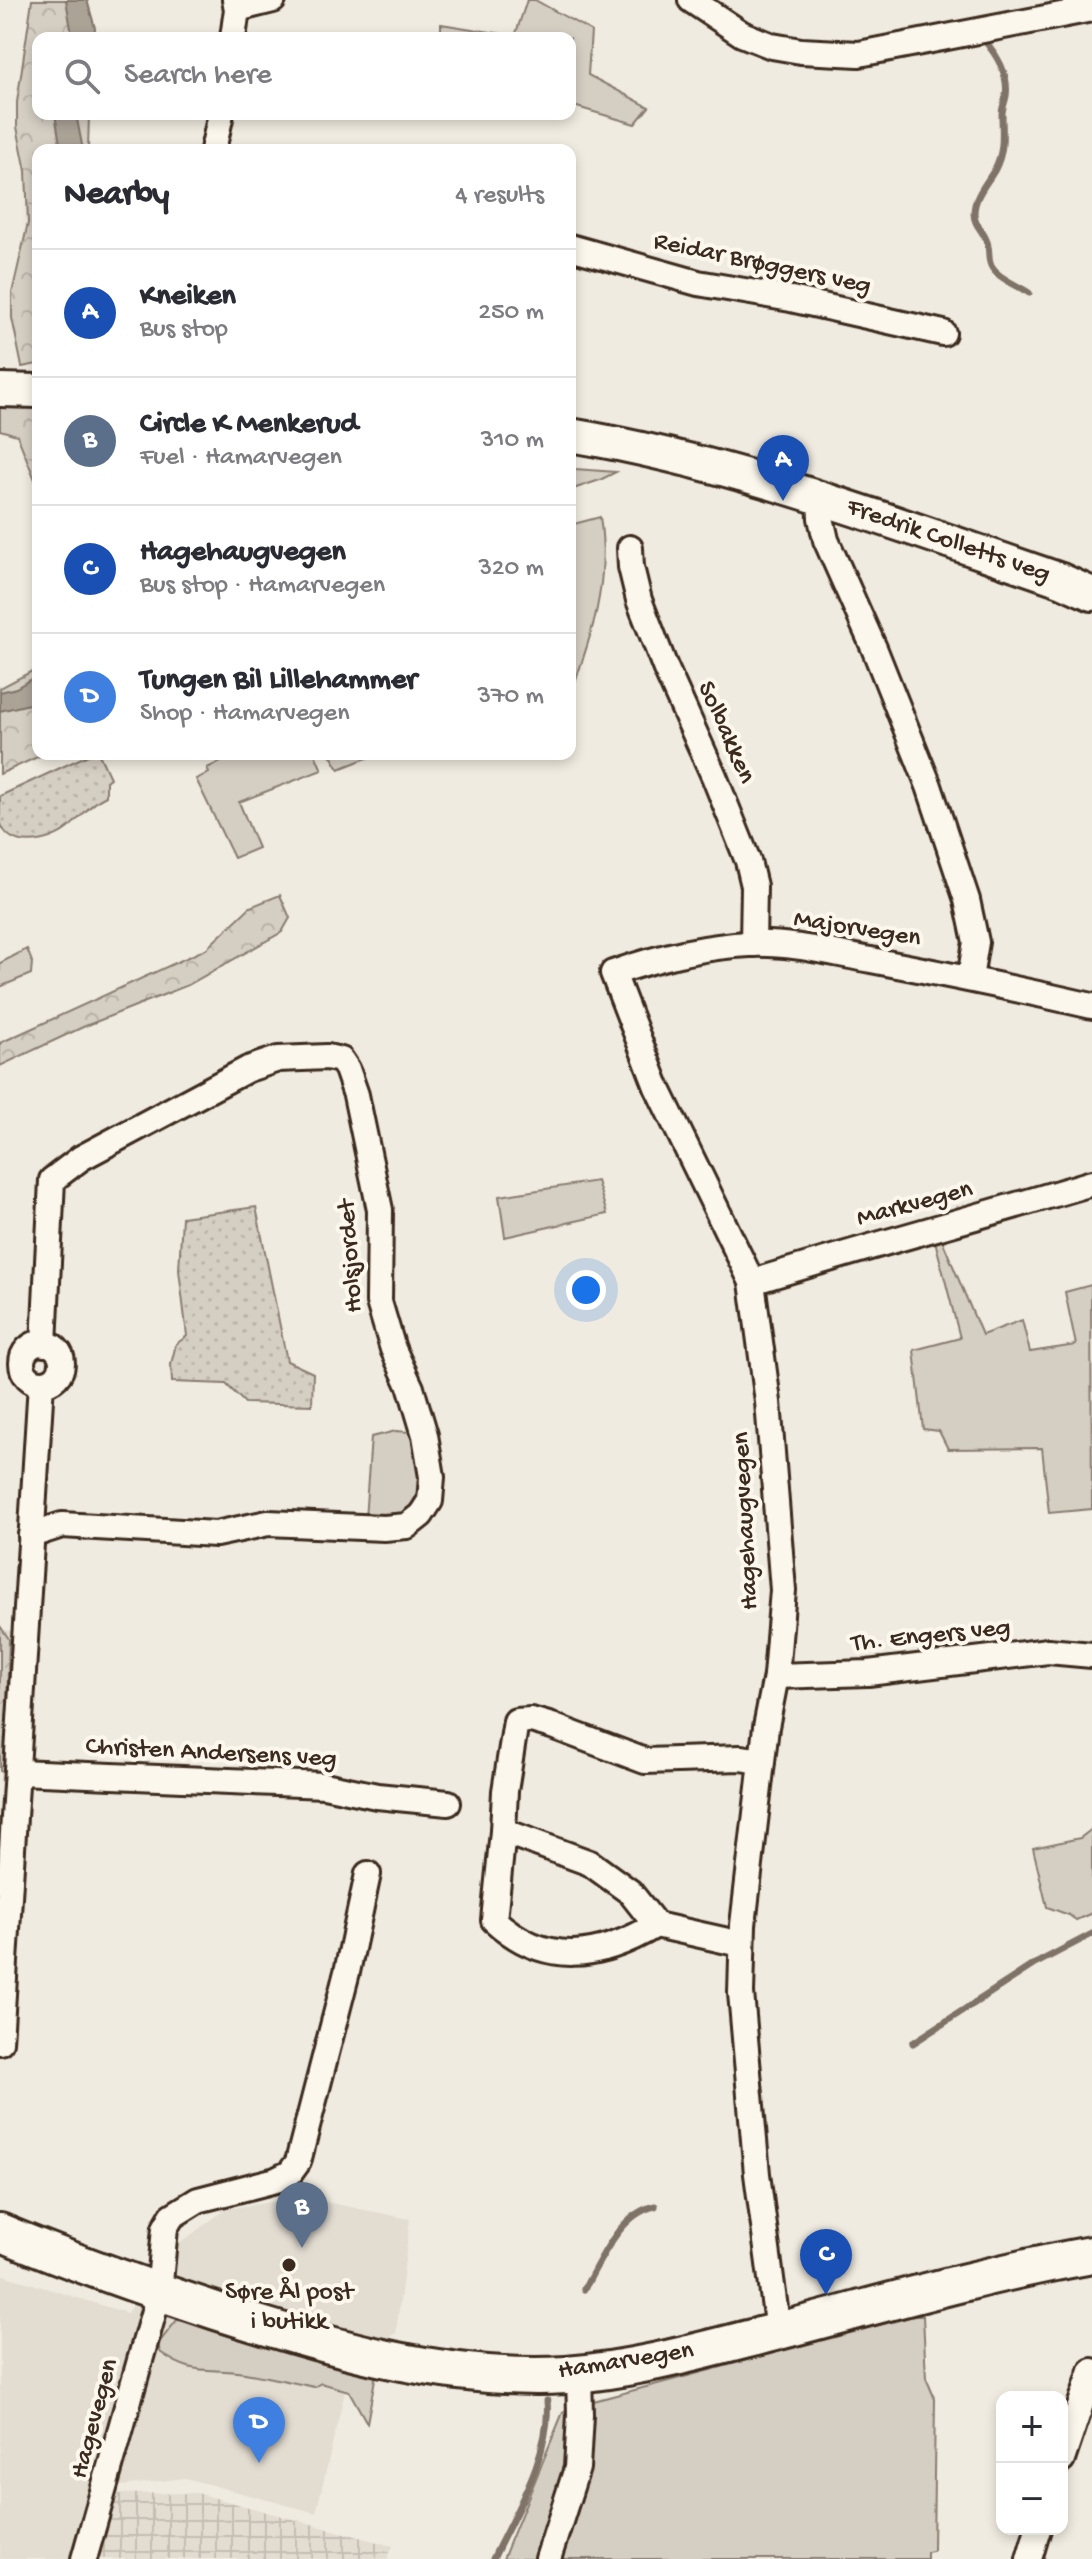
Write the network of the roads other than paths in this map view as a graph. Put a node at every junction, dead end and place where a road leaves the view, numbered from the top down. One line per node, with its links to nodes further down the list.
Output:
1 (273, 0): 3 (street)
2 (691, 0): 4 (street)
3 (236, 5): 5 (street)
4 (1092, 9)
5 (234, 32)
6 (220, 120): 7 (street)
7 (214, 144)
8 (576, 249): 9 (street, Reidar Brøggers veg)
9 (943, 333)
10 (0, 390): 11 (street)
11 (32, 391)
12 (576, 436): 13 (street, Fredrik Colletts veg)
13 (820, 499): 15 (street, Fredrik Colletts veg); 18 (street)
14 (630, 548): 16 (street, Solbakken)
15 (1092, 594)
16 (753, 944): 17 (street, Majorvegen); 18 (street, Majorvegen)
17 (613, 973): 21 (street, Hagehaugvegen)
18 (970, 978): 19 (street, Majorvegen)
19 (1092, 1006)
20 (1092, 1183): 21 (street, Markvegen)
21 (752, 1282): 29 (street, Hagehaugvegen)
22 (44, 1344): 23 (street); 24 (street); 26 (street, Holsjordet)
23 (11, 1362): 24 (street)
24 (41, 1383): 25 (street)
25 (33, 1503): 26 (street); 27 (street)
26 (62, 1525): 27 (street, Holsjordet)
27 (31, 1535): 31 (street)
28 (1092, 1655): 29 (street, Th. Engers veg)
29 (776, 1676): 30 (street, Hagehaugvegen)
30 (762, 1761): 33 (street); 36 (street, Hagehaugvegen)
31 (18, 1772): 32 (street, Christen Andersens veg); 37 (street)
32 (448, 1803)
33 (503, 1831): 35 (street); 35 (street)
34 (368, 1874): 40 (street)
35 (656, 1925): 36 (street)
36 (741, 1944): 41 (street, Hagehaugvegen)
37 (0, 2042)
38 (0, 2232): 40 (main road, Hamarvegen)
39 (1092, 2255): 41 (main road, Hamarvegen)
40 (159, 2293): 43 (main road, Hamarvegen); 46 (street, Hagevegen)
41 (778, 2331): 43 (main road, Hamarvegen)
42 (1092, 2371): 44 (street)
43 (579, 2373): 47 (street)
44 (1068, 2442)
45 (1036, 2535): 48 (street)
46 (84, 2559)
47 (548, 2559)
48 (1029, 2559)

